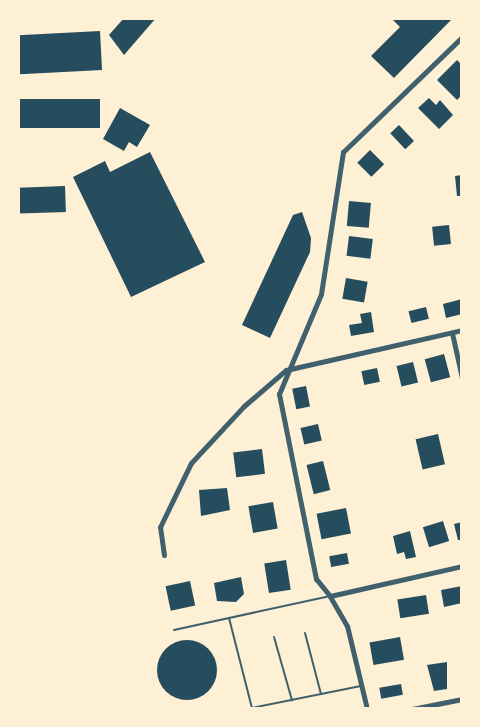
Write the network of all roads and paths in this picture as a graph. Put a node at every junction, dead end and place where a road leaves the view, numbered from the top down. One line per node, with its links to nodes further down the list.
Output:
1 (462, 37): 4 (street)
2 (462, 330): 3 (street)
3 (452, 333): 4 (street); 5 (street)
4 (286, 370): 6 (street); 8 (street)
5 (462, 378)
6 (164, 555)
7 (462, 566): 8 (street)
8 (330, 596): 9 (lane); 13 (street)
9 (229, 618): 10 (lane); 17 (lane)
10 (174, 630)
11 (305, 633): 14 (lane)
12 (274, 637): 16 (lane)
13 (362, 686): 14 (lane); 19 (street)
14 (322, 694): 16 (lane)
15 (462, 699): 20 (street)
16 (292, 700): 17 (lane)
17 (252, 708): 18 (lane)
18 (247, 709)
19 (367, 709)
20 (412, 709)

